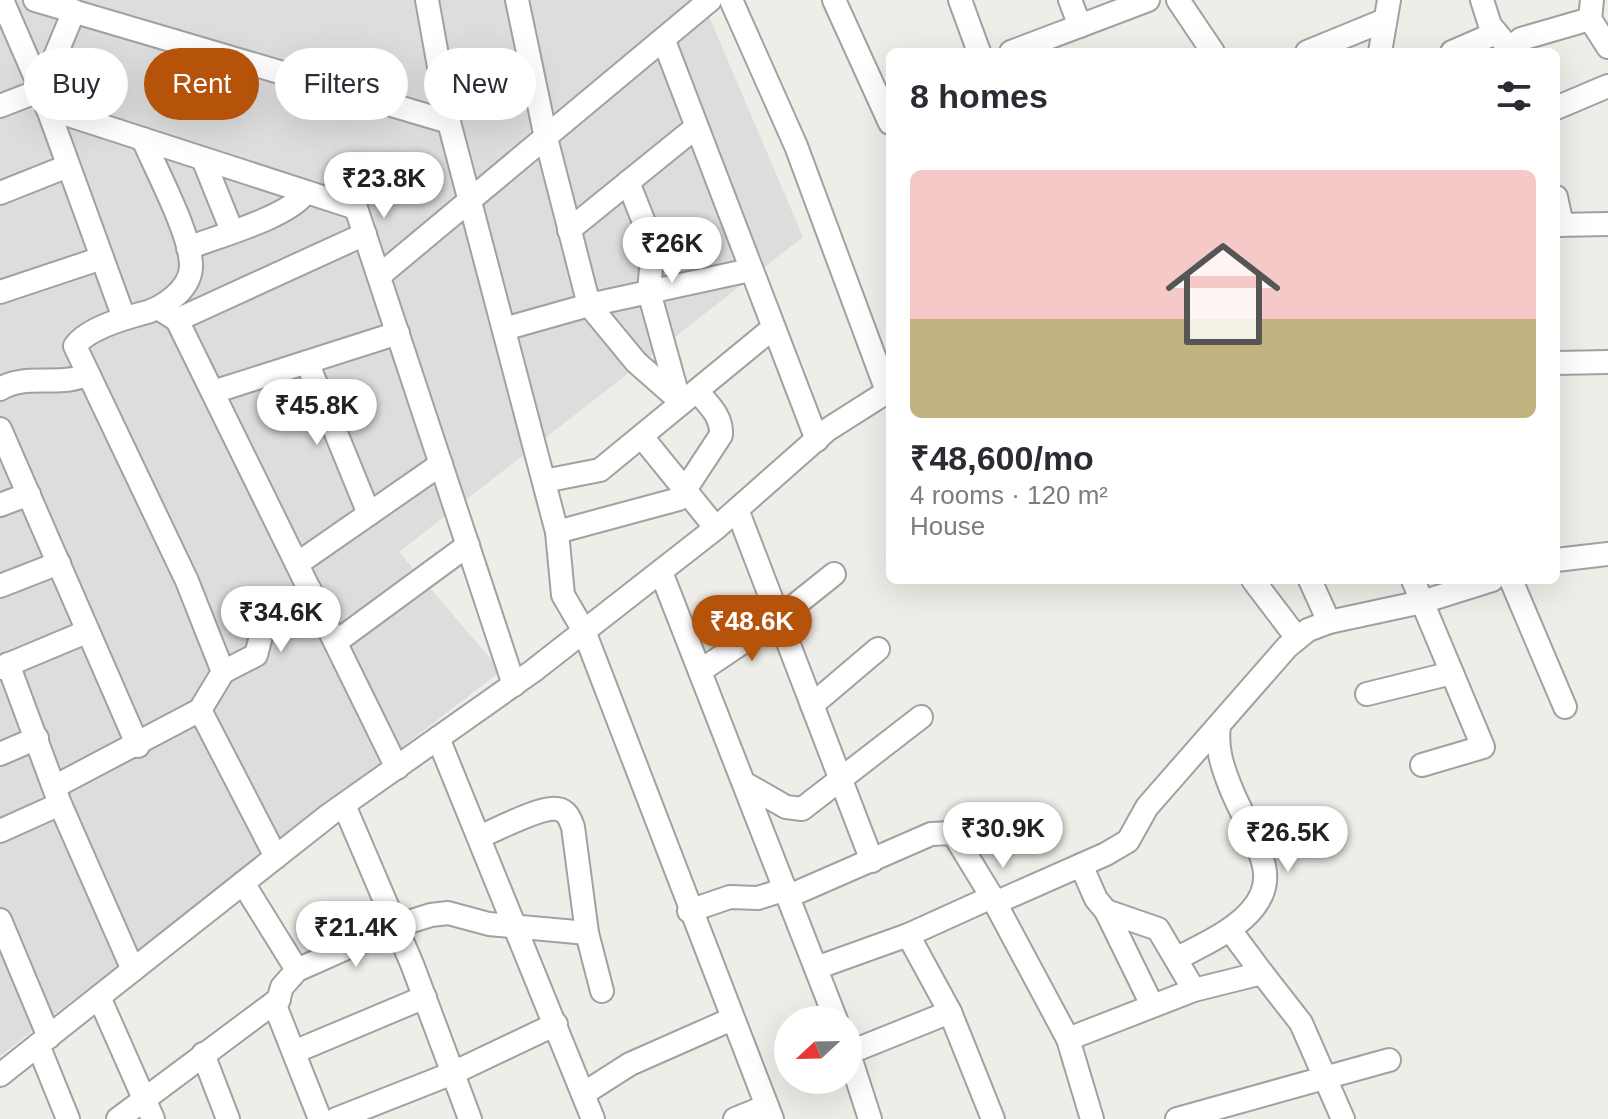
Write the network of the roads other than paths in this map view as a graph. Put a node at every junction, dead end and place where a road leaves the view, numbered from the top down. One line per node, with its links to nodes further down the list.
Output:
1 (2, 0): 27 (street)
2 (35, 0): 15 (street)
3 (517, 0): 37 (street)
4 (710, 0): 17 (street)
5 (731, 0): 66 (street)
6 (834, 0): 32 (street)
7 (960, 0): 21 (street)
8 (1070, 0): 16 (street)
9 (1148, 0): 16 (street)
10 (1178, 0): 23 (street)
11 (1482, 0): 18 (street)
12 (424, 1): 35 (street)
13 (1387, 10): 24 (street); 25 (street)
14 (1591, 10): 18 (street); 19 (street)
15 (74, 11): 20 (street); 35 (street)
16 (1080, 26): 22 (street)
17 (664, 41): 36 (street); 37 (street)
18 (1503, 44): 26 (street)
19 (1608, 47)
20 (61, 48)
21 (978, 48)
22 (1022, 48)
23 (1210, 48)
24 (1315, 48)
25 (1381, 48)
26 (1478, 48)
27 (24, 52)
28 (1608, 86): 31 (street)
29 (24, 102): 30 (street)
30 (0, 106)
31 (1560, 106)
32 (886, 114)
33 (52, 120): 40 (street)
34 (96, 120): 38 (street)
35 (449, 122): 44 (street)
36 (695, 128): 41 (street); 52 (street)
37 (546, 138): 44 (street); 47 (street)
38 (143, 139): 39 (street); 50 (street)
39 (203, 159): 43 (street); 48 (street)
40 (68, 166): 42 (street); 51 (street)
41 (628, 182): 47 (street); 55 (street)
42 (0, 193)
43 (305, 193): 48 (street); 49 (street)
44 (470, 202): 53 (street); 60 (street)
45 (1608, 224): 46 (street)
46 (1560, 225)
47 (569, 230): 56 (street)
48 (232, 231): 50 (street)
49 (365, 234): 53 (street); 57 (street)
50 (188, 248): 57 (street)
51 (102, 258): 54 (street); 58 (street)
52 (750, 270): 55 (street); 59 (street)
53 (379, 276): 61 (street)
54 (0, 292)
55 (649, 292): 56 (street); 70 (street)
56 (589, 305): 60 (street); 70 (street)
57 (169, 315): 58 (street); 68 (street)
58 (124, 318): 65 (street)
59 (773, 328): 70 (street); 73 (street)
60 (504, 329): 75 (street)
61 (398, 333): 62 (street); 74 (street)
62 (307, 362): 68 (street); 80 (street)
63 (1608, 362): 64 (street)
64 (1560, 363)
65 (88, 374): 67 (street); 107 (street)
66 (886, 382)
67 (0, 389)
68 (213, 392): 87 (street)
69 (886, 392): 73 (street)
70 (685, 398): 72 (street); 76 (street)
71 (0, 429): 77 (street)
72 (642, 437): 75 (street); 76 (street)
73 (817, 440): 79 (street)
74 (441, 464): 80 (street); 83 (street)
75 (544, 481): 82 (street)
76 (687, 492): 81 (street); 82 (street)
77 (29, 494): 78 (street); 86 (street)
78 (0, 505)
79 (738, 512): 81 (street); 98 (street)
80 (369, 514): 87 (street)
81 (716, 528): 88 (street)
82 (557, 532): 100 (street)
83 (468, 545): 103 (street); 109 (street)
84 (1608, 554): 85 (street)
85 (1560, 560)
86 (59, 563): 95 (street); 101 (street)
87 (297, 564): 96 (street)
88 (661, 572): 100 (street); 106 (street)
89 (834, 574): 98 (street)
90 (1256, 584): 102 (street)
91 (1312, 584): 99 (street)
92 (1415, 584): 97 (street)
93 (1479, 584): 97 (street)
94 (1513, 584): 112 (street)
95 (0, 586)
96 (310, 590): 103 (street); 107 (street)
97 (1422, 602): 99 (street); 108 (street)
98 (779, 618): 106 (street); 111 (street)
99 (1329, 622): 102 (street)
100 (584, 631): 109 (street); 134 (street)
101 (86, 632): 105 (street); 118 (street)
102 (1297, 638): 115 (street)
103 (336, 642): 121 (street)
104 (878, 649): 111 (street)
105 (4, 666): 116 (street)
106 (700, 671): 123 (street)
107 (223, 672): 113 (street)
108 (1452, 673): 110 (street); 120 (street)
109 (514, 685): 117 (street)
110 (1367, 694)
111 (812, 705): 122 (street)
112 (1565, 707)
113 (200, 710): 118 (street); 128 (street)
114 (921, 717): 122 (street)
115 (1219, 726): 130 (street); 139 (street)
116 (37, 738): 119 (street); 124 (street)
117 (438, 738): 121 (street); 127 (street)
118 (138, 746): 124 (street)
119 (0, 754)
120 (1422, 765)
121 (397, 768): 125 (street)
122 (841, 780): 123 (street); 129 (street)
123 (744, 783): 132 (street)
124 (57, 795): 126 (street); 144 (street)
125 (344, 805): 128 (street); 138 (street)
126 (0, 831)
127 (479, 837): 137 (street); 140 (street)
128 (276, 857): 131 (street)
129 (872, 861): 132 (street); 133 (street)
130 (1081, 865): 133 (street); 135 (street)
131 (243, 883): 144 (street); 145 (street)
132 (787, 892): 134 (street); 143 (street)
133 (994, 900): 141 (street); 157 (street)
134 (689, 911): 155 (street)
135 (1106, 911): 142 (street); 152 (street)
136 (0, 920): 158 (street)
137 (514, 924): 138 (street); 140 (street); 156 (street)
138 (396, 926): 145 (street); 150 (street)
139 (1230, 930): 142 (street); 146 (street)
140 (587, 933): 148 (street)
141 (908, 935): 143 (street); 154 (street)
142 (1176, 959): 147 (street)
143 (816, 968): 153 (street)
144 (133, 970): 149 (street)
145 (297, 970): 151 (street)
146 (1262, 973): 147 (street); 165 (street)
147 (1194, 990): 152 (street)
148 (602, 991)
149 (99, 997): 158 (street); 168 (street)
150 (425, 997): 160 (street); 163 (street)
151 (279, 999): 160 (street); 161 (street)
152 (1152, 1005): 157 (street)
153 (831, 1006)
154 (950, 1012): 159 (street); 179 (street)
155 (732, 1019): 166 (street); 169 (street)
156 (556, 1024): 163 (street); 166 (street)
157 (1068, 1039): 180 (street)
158 (43, 1041): 164 (street); 170 (street)
159 (862, 1047)
160 (294, 1052): 173 (street)
161 (203, 1054): 168 (street); 172 (street)
162 (1389, 1060): 165 (street)
163 (453, 1073): 174 (street); 175 (street)
164 (0, 1075)
165 (1325, 1080): 181 (street); 182 (street)
166 (583, 1094): 176 (street)
167 (862, 1094): 178 (street)
168 (149, 1110): 171 (street)
169 (770, 1112): 177 (street)
170 (68, 1119)
171 (118, 1119)
172 (228, 1119)
173 (320, 1119)
174 (336, 1119)
175 (470, 1119)
176 (593, 1119)
177 (735, 1119)
178 (870, 1119)
179 (993, 1119)
180 (1092, 1119)
181 (1177, 1119)
182 (1343, 1119)

